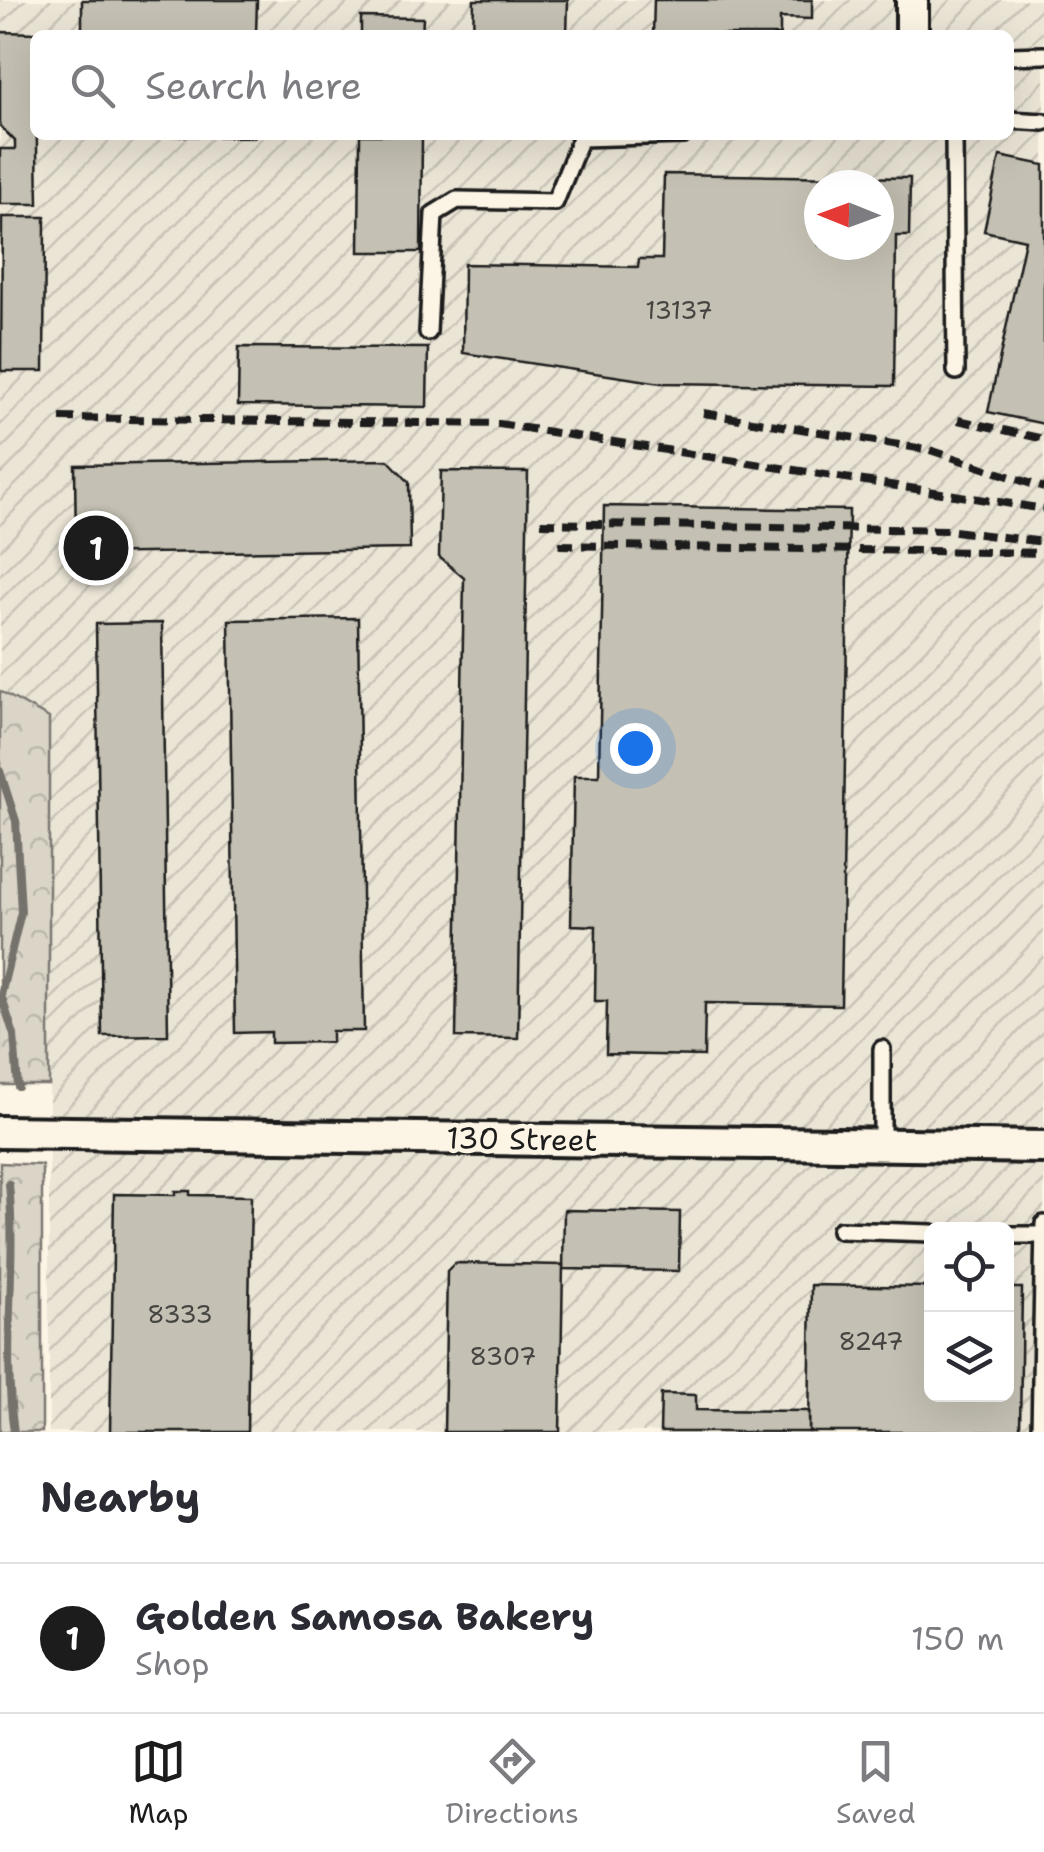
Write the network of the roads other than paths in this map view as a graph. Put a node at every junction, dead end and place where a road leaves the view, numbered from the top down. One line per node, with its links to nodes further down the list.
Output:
1 (912, 0): 2 (street)
2 (912, 30)
3 (1044, 55): 4 (lane)
4 (1014, 56)
5 (1014, 120): 6 (lane)
6 (1044, 122)
7 (579, 140): 9 (lane)
8 (954, 140): 10 (lane)
9 (428, 332)
10 (956, 370)
11 (882, 1049): 13 (lane)
12 (0, 1132): 13 (street, 130 Street)
13 (882, 1145): 14 (street, 130 Street)
14 (1044, 1147)
15 (840, 1230): 17 (lane)
16 (1043, 1230): 18 (lane); 19 (lane)
17 (924, 1233)
18 (1014, 1233)
19 (1040, 1432)

